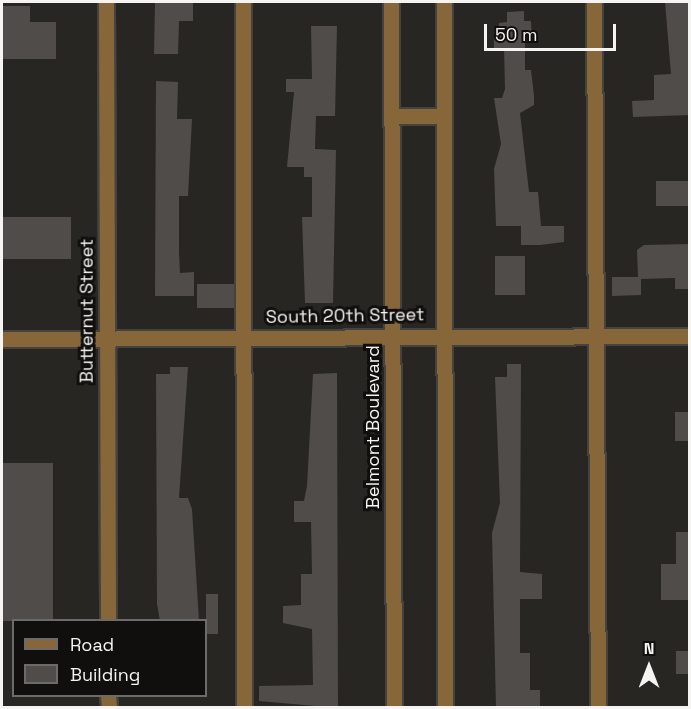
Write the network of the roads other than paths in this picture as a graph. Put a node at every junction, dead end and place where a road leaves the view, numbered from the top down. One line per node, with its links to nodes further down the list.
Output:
1 (106, 2): 14 (street, Butternut Street)
2 (243, 2): 12 (street)
3 (391, 2): 6 (street, Belmont Boulevard)
4 (444, 2): 7 (street)
5 (594, 2): 10 (street)
6 (392, 116): 7 (street); 9 (street, Belmont Boulevard)
7 (444, 116): 8 (street)
8 (443, 334): 9 (street, South 20th Street); 10 (street, South 20th Street); 18 (street)
9 (393, 335): 12 (street, South 20th Street); 17 (street, Belmont Boulevard)
10 (599, 336): 11 (street, South 20th Street); 19 (street)
11 (690, 336)
12 (243, 338): 14 (street, South 20th Street); 16 (street)
13 (2, 339): 14 (street, South 20th Street)
14 (106, 339): 15 (street, Butternut Street)
15 (108, 619)
16 (244, 708)
17 (394, 708)
18 (445, 708)
19 (598, 708)

